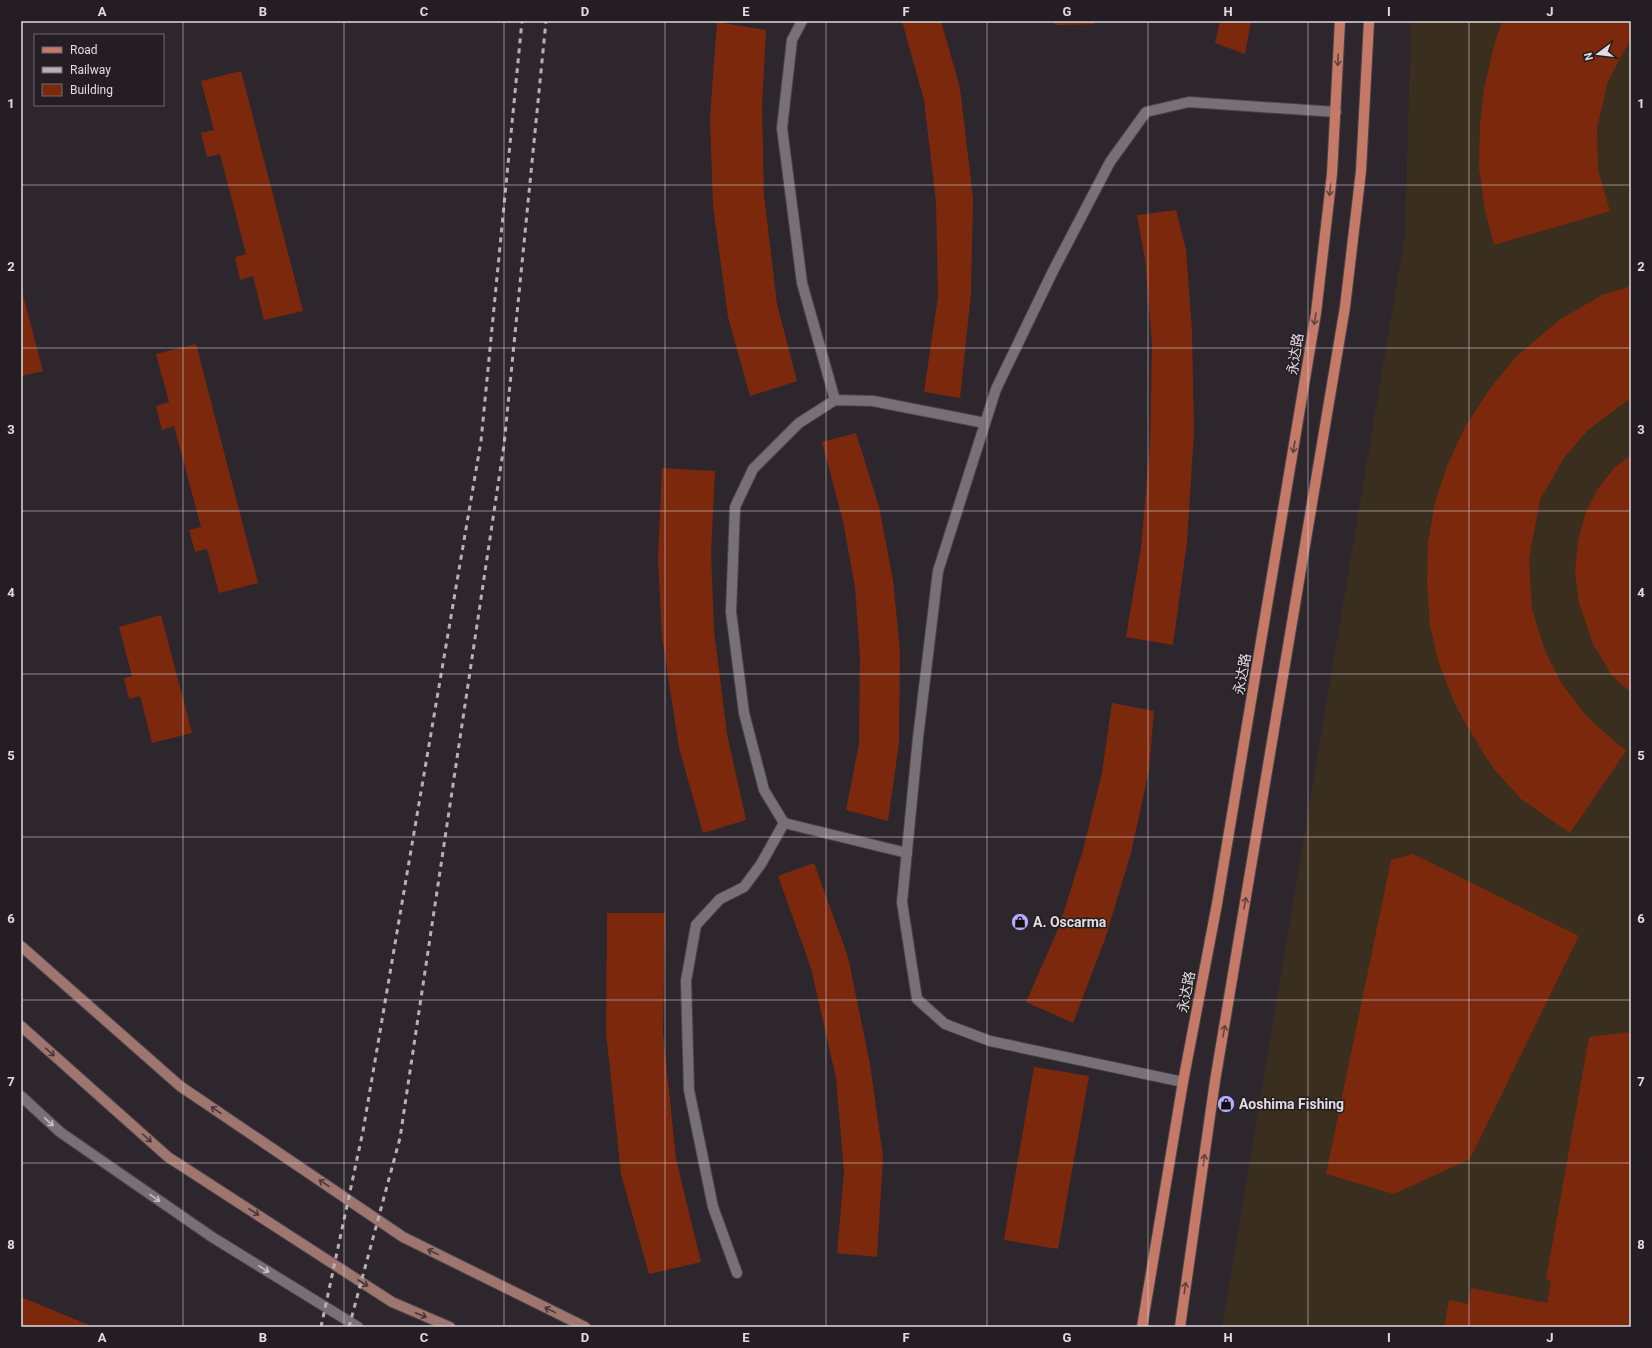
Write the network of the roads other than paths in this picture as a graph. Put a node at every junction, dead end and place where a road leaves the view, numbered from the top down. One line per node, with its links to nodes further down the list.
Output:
1 (802, 21): 5 (street)
2 (1340, 21): 4 (main road, 永达路, one-way to 4)
3 (1369, 21): 18 (main road, one-way to 3)
4 (1336, 112): 6 (street); 11 (main road, 永达路, one-way to 11)
5 (835, 400): 6 (street); 7 (street)
6 (985, 422): 8 (street)
7 (784, 823): 8 (street); 13 (street)
8 (907, 853): 11 (street)
9 (21, 946): 16 (main road, one-way to 9)
10 (21, 1026): 15 (main road, one-way to 15)
11 (1183, 1082): 17 (main road, 永达路)
12 (21, 1096): 14 (street, one-way to 14)
13 (737, 1273)
14 (358, 1327)
15 (450, 1327)
16 (585, 1327)
17 (1142, 1327)
18 (1180, 1327)

